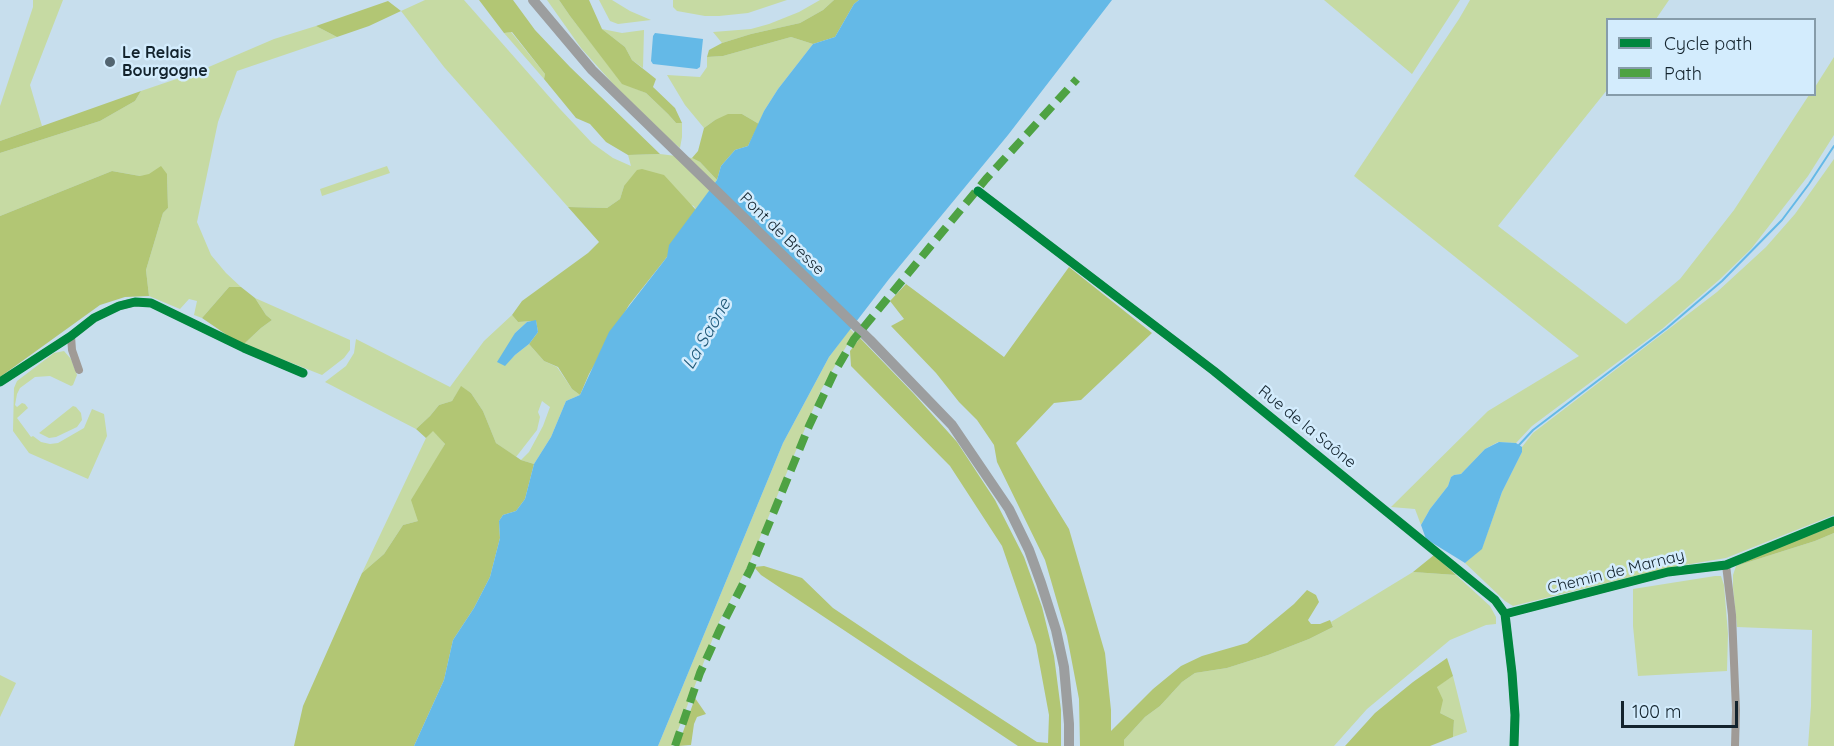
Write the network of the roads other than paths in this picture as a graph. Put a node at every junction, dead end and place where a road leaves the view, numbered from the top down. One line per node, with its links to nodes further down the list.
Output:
1 (533, 0): 10 (main road, Pont de Bresse)
2 (978, 190): 9 (street, Rue de la Saône)
3 (71, 336): 4 (street); 5 (street); 6 (street)
4 (79, 370)
5 (303, 373)
6 (0, 382)
7 (1834, 521): 8 (street, Chemin de Marnay)
8 (1726, 565): 9 (street, Chemin de Marnay); 12 (street)
9 (1506, 614): 11 (street)
10 (1069, 746)
11 (1514, 746)
12 (1735, 746)

